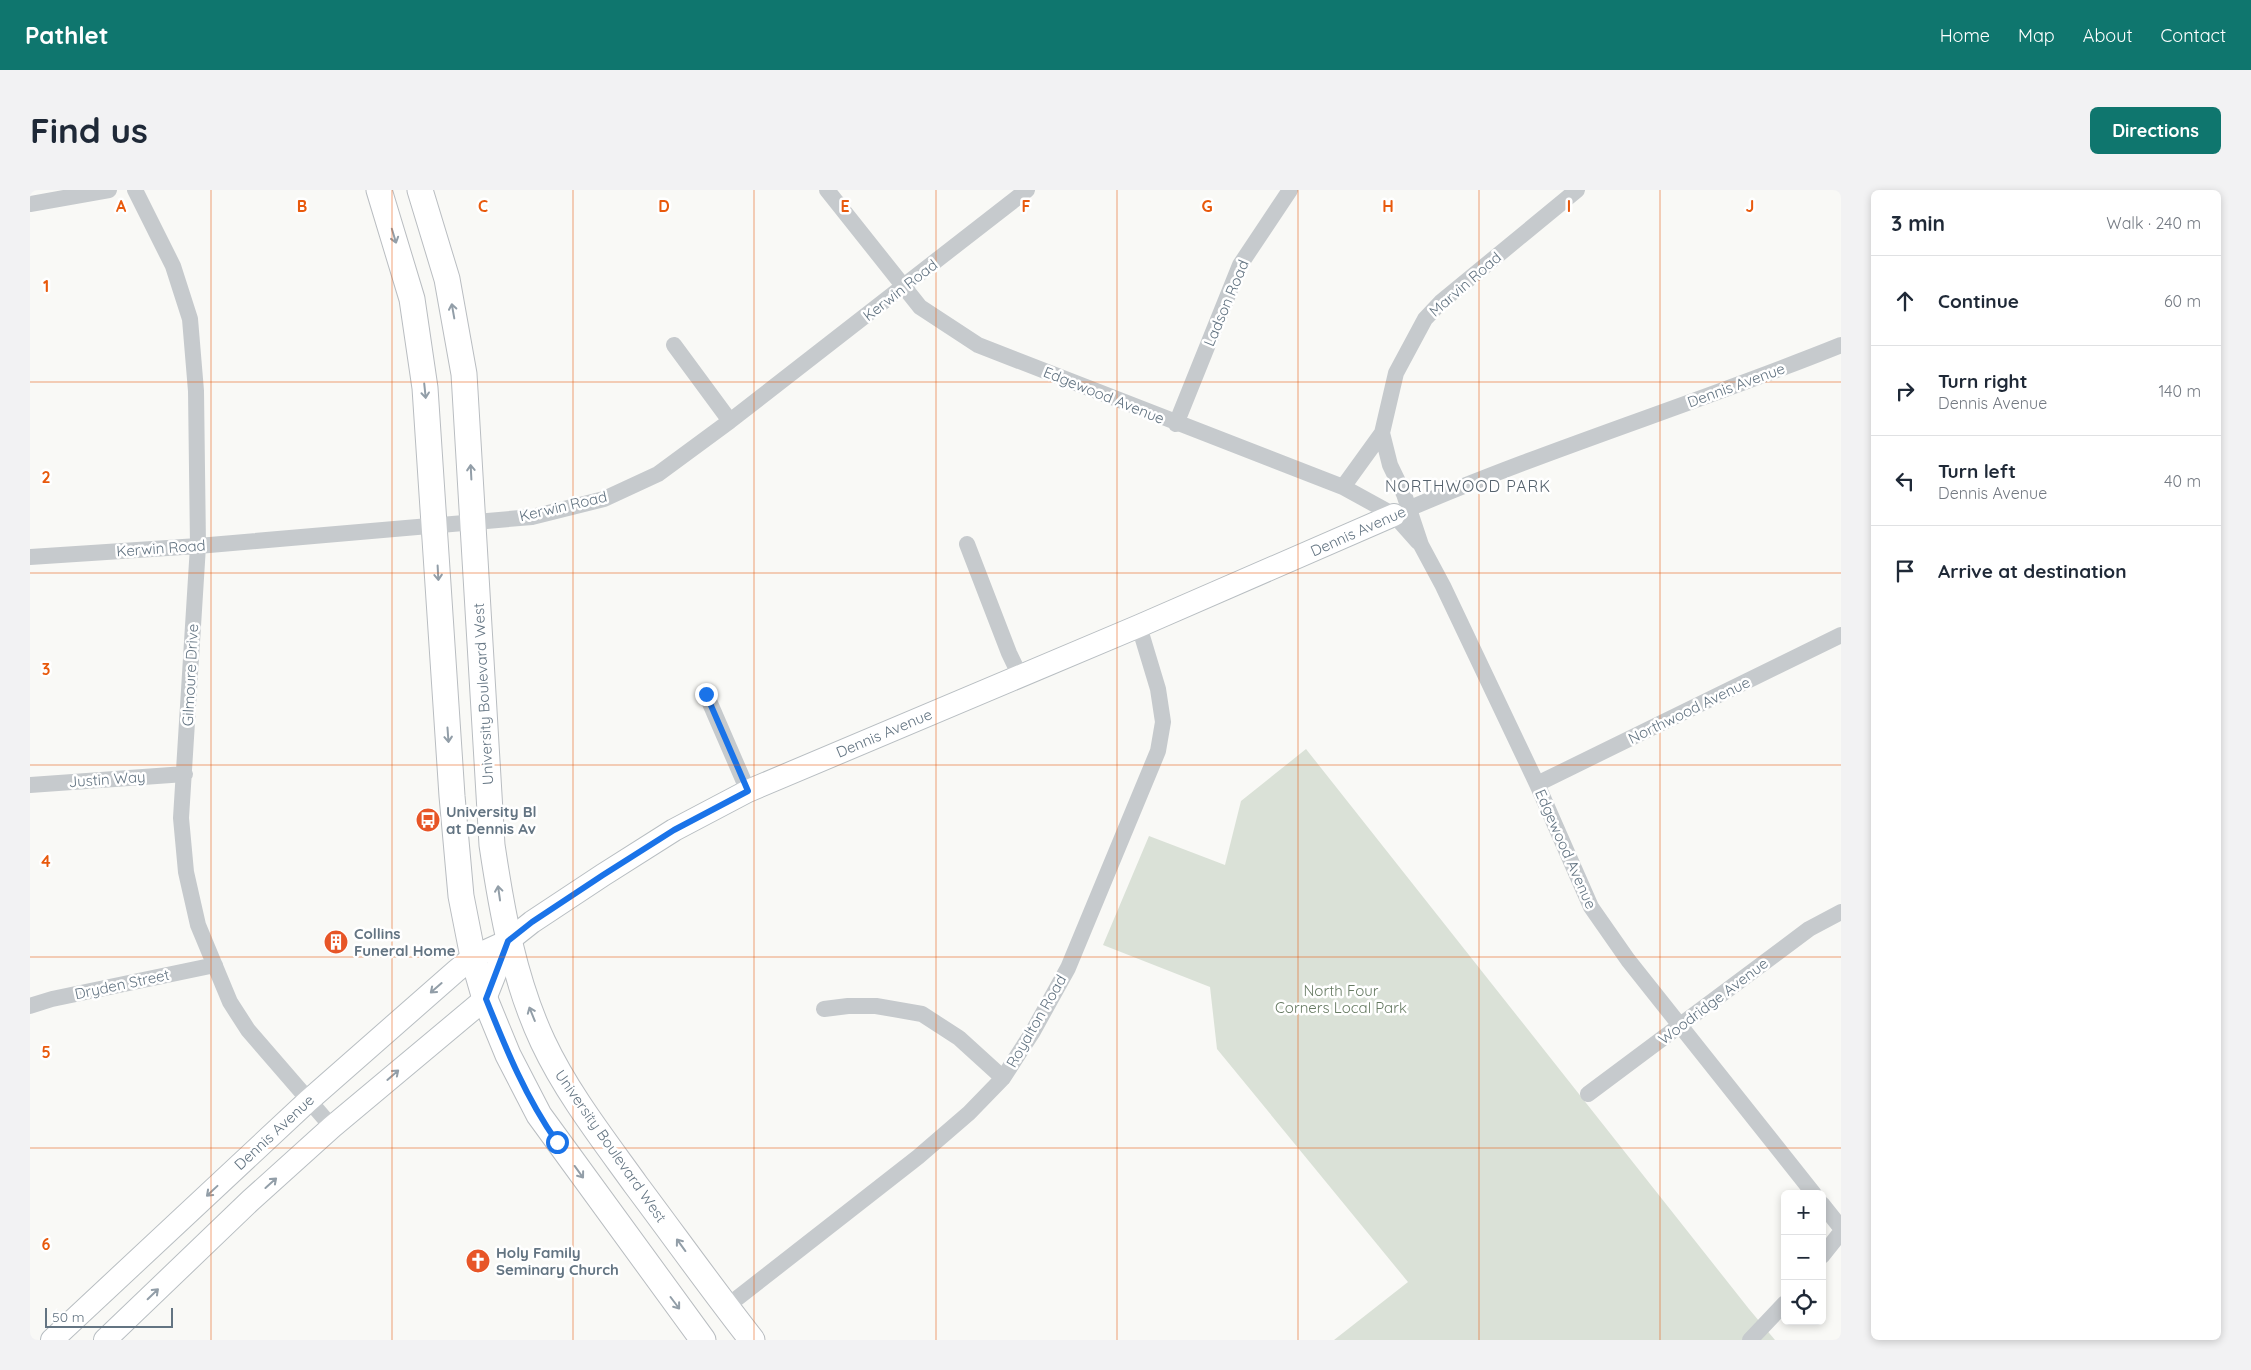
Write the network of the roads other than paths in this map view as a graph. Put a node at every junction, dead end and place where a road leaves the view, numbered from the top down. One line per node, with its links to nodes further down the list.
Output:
1 (109, 190): 9 (street)
2 (135, 190): 21 (street, Gilmoure Drive)
3 (379, 190): 19 (main road, one-way to 19)
4 (420, 190): 18 (main road, University Boulevard West, one-way to 4)
5 (828, 190): 10 (street, Edgewood Avenue)
6 (1027, 190): 10 (street, Kerwin Road)
7 (1290, 190): 14 (street, Ladson Road)
8 (1577, 190): 15 (street, Marvin Road)
9 (30, 204)
10 (903, 288): 13 (street, Kerwin Road); 14 (street, Edgewood Avenue)
11 (674, 345): 13 (street)
12 (1841, 345): 17 (street, Dennis Avenue)
13 (730, 421): 18 (street, Kerwin Road)
14 (1176, 424): 16 (street, Edgewood Avenue)
15 (1382, 433): 16 (street, Marvin Road); 17 (street, Marvin Road)
16 (1343, 487): 17 (street, Edgewood Avenue)
17 (1402, 512): 23 (street, Dennis Avenue); 28 (street, Edgewood Avenue)
18 (473, 521): 19 (street, Kerwin Road); 32 (main road, University Boulevard West, one-way to 18)
19 (435, 524): 21 (street, Kerwin Road); 33 (main road, one-way to 33)
20 (967, 544): 25 (street)
21 (198, 546): 22 (street, Kerwin Road); 27 (street, Gilmoure Drive)
22 (30, 557)
23 (1139, 626): 25 (street, Dennis Avenue); 39 (street, Royalton Road)
24 (1841, 635): 28 (street, Northwood Avenue)
25 (1020, 676): 30 (street, Dennis Avenue)
26 (706, 694): 30 (street)
27 (185, 774): 29 (street, Justin Way); 34 (street, Gilmoure Drive)
28 (1537, 784): 38 (street, Edgewood Avenue)
29 (30, 785)
30 (748, 791): 32 (street, Dennis Avenue)
31 (1841, 912): 38 (street, Woodridge Avenue)
32 (508, 941): 33 (street, Dennis Avenue); 35 (street); 48 (main road, University Boulevard West, one-way to 32)
33 (473, 957): 35 (main road); 41 (street, Dennis Avenue, one-way to 41)
34 (215, 965): 36 (street, Dryden Street); 41 (street, Gilmoure Drive)
35 (486, 999): 42 (street, one-way to 35); 52 (main road, one-way to 52)
36 (30, 1006)
37 (824, 1009): 39 (street)
38 (1680, 1026): 40 (street, Woodridge Avenue); 43 (street, Edgewood Avenue)
39 (1003, 1078): 48 (street, Royalton Road)
40 (1588, 1094)
41 (308, 1101): 42 (street, Gilmoure Drive); 50 (street, Dennis Avenue, one-way to 50)
42 (332, 1127): 51 (street, one-way to 42)
43 (1811, 1190)
44 (1826, 1209): 45 (street)
45 (1841, 1228)
46 (1841, 1232): 47 (street)
47 (1826, 1251)
48 (726, 1307): 53 (main road, University Boulevard West)
49 (1781, 1307): 54 (street)
50 (52, 1340)
51 (105, 1340)
52 (703, 1340)
53 (752, 1340)
54 (1750, 1340)

